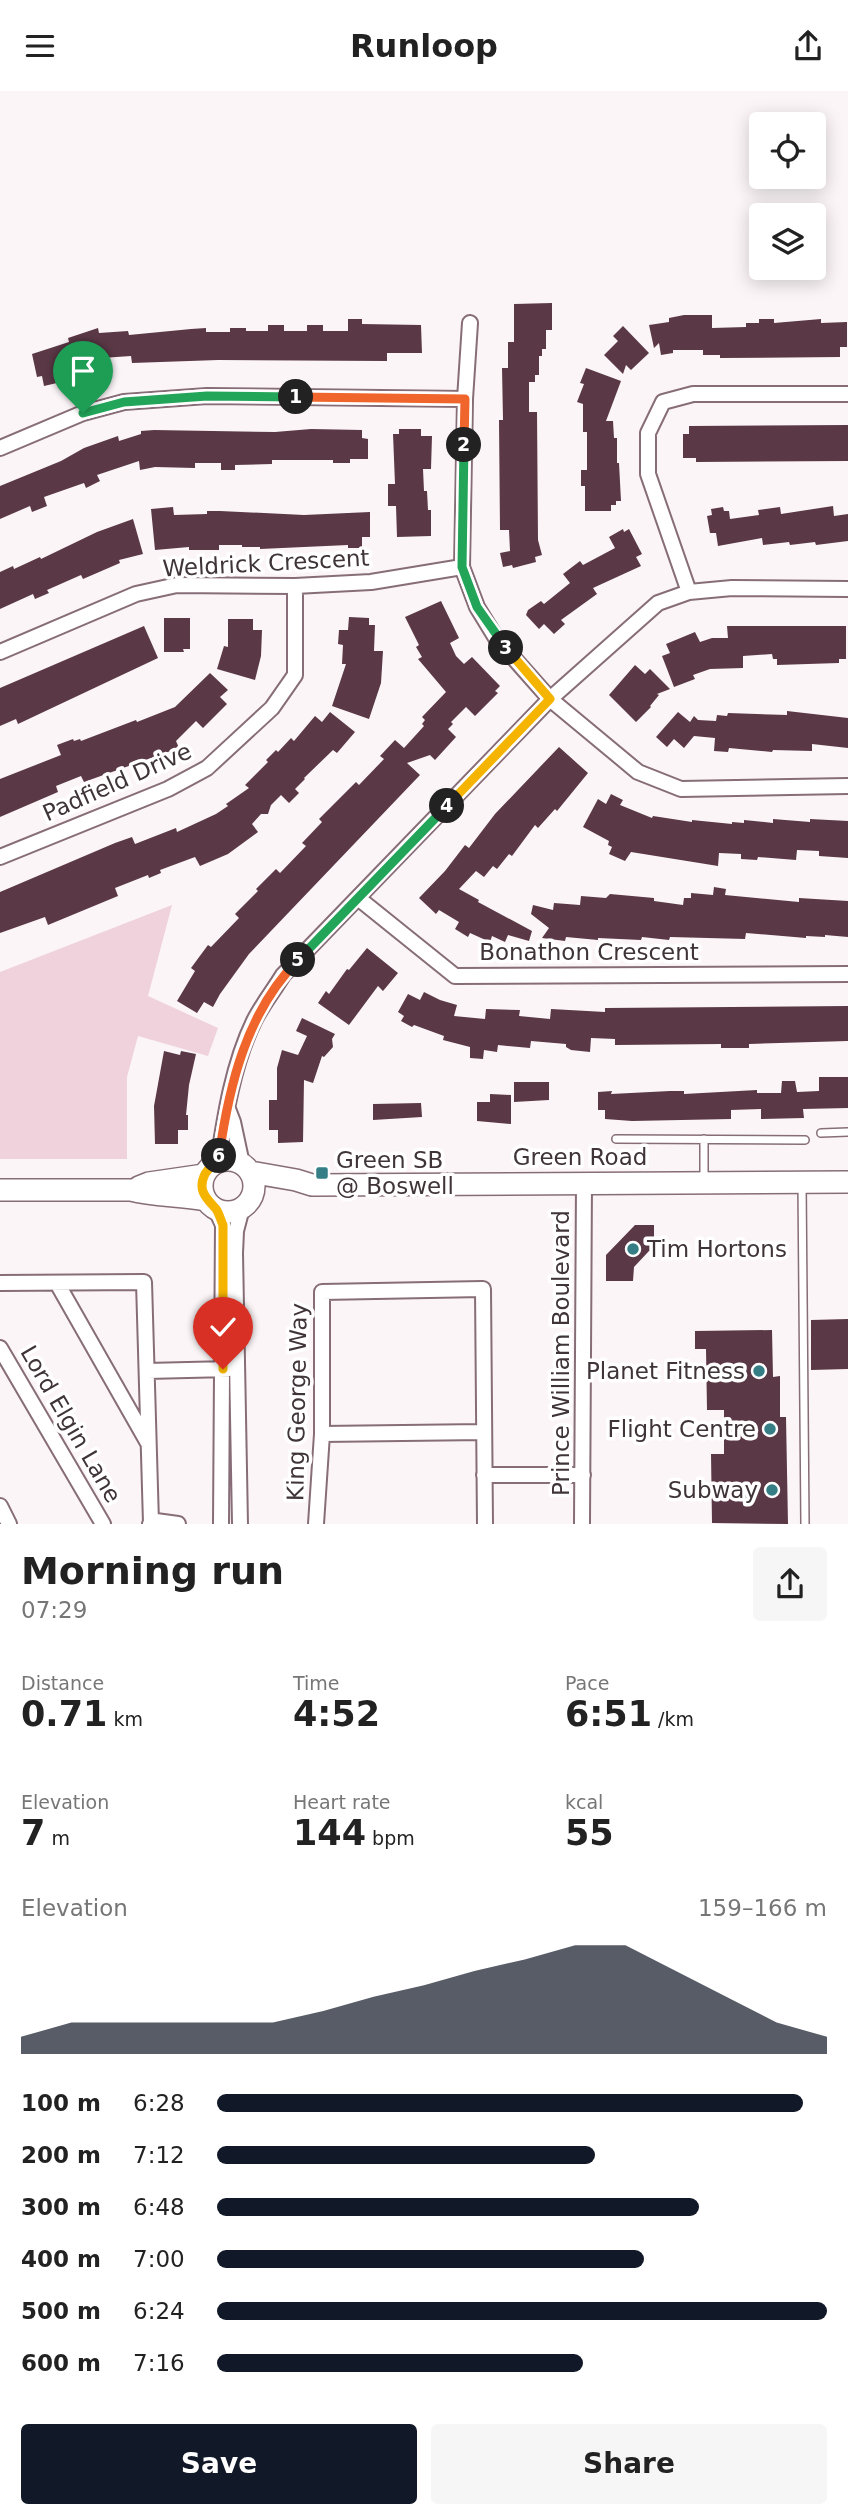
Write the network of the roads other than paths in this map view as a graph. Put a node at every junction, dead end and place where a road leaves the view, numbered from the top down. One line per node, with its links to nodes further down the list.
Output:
1 (470, 323): 3 (street)
2 (848, 394): 8 (street)
3 (465, 399): 4 (street); 5 (street)
4 (0, 448)
5 (462, 567): 6 (street, Weldrick Crescent); 10 (street)
6 (295, 586): 9 (street, Weldrick Crescent); 12 (street, Padfield Drive)
7 (848, 589): 8 (street)
8 (689, 592): 10 (street)
9 (0, 652)
10 (550, 699): 11 (street); 13 (street)
11 (848, 786)
12 (0, 857)
13 (358, 898): 14 (street, Bonathon Crescent); 15 (street)
14 (848, 974)
15 (228, 1109): 21 (street); 22 (street)
16 (848, 1132): 17 (lane)
17 (821, 1133)
18 (616, 1139): 19 (lane)
19 (704, 1139): 20 (lane); 23 (lane)
20 (805, 1140)
21 (246, 1168): 22 (street); 27 (street, Green Road); 30 (street)
22 (211, 1169): 29 (street); 31 (street)
23 (704, 1182): 24 (street, Green Road); 26 (street, Green Road)
24 (802, 1182): 25 (street, Green Road); 52 (lane)
25 (848, 1182)
26 (584, 1183): 27 (street, Green Road); 41 (street, Prince William Boulevard)
27 (312, 1185): 30 (street, Green Road)
28 (0, 1190): 29 (street)
29 (131, 1190): 31 (street)
30 (247, 1202): 31 (street); 35 (street)
31 (211, 1205): 35 (street)
32 (0, 1283): 33 (street)
33 (57, 1283): 36 (street); 39 (street)
34 (0, 1348): 44 (street, Lord Elgin Lane)
35 (230, 1369): 36 (street); 47 (street); 48 (street)
36 (146, 1371): 39 (street)
37 (483, 1431): 38 (street); 38 (street, King George Way); 40 (street, King George Way)
38 (322, 1434): 49 (street, King George Way)
39 (149, 1444): 45 (street)
40 (484, 1475): 41 (street); 50 (street, King George Way)
41 (583, 1475): 51 (street, Prince William Boulevard)
42 (0, 1506): 43 (street)
43 (9, 1524)
44 (103, 1524)
45 (151, 1524): 46 (street)
46 (178, 1524)
47 (221, 1524)
48 (240, 1524)
49 (316, 1524)
50 (485, 1524)
51 (582, 1524)
52 (805, 1524)

